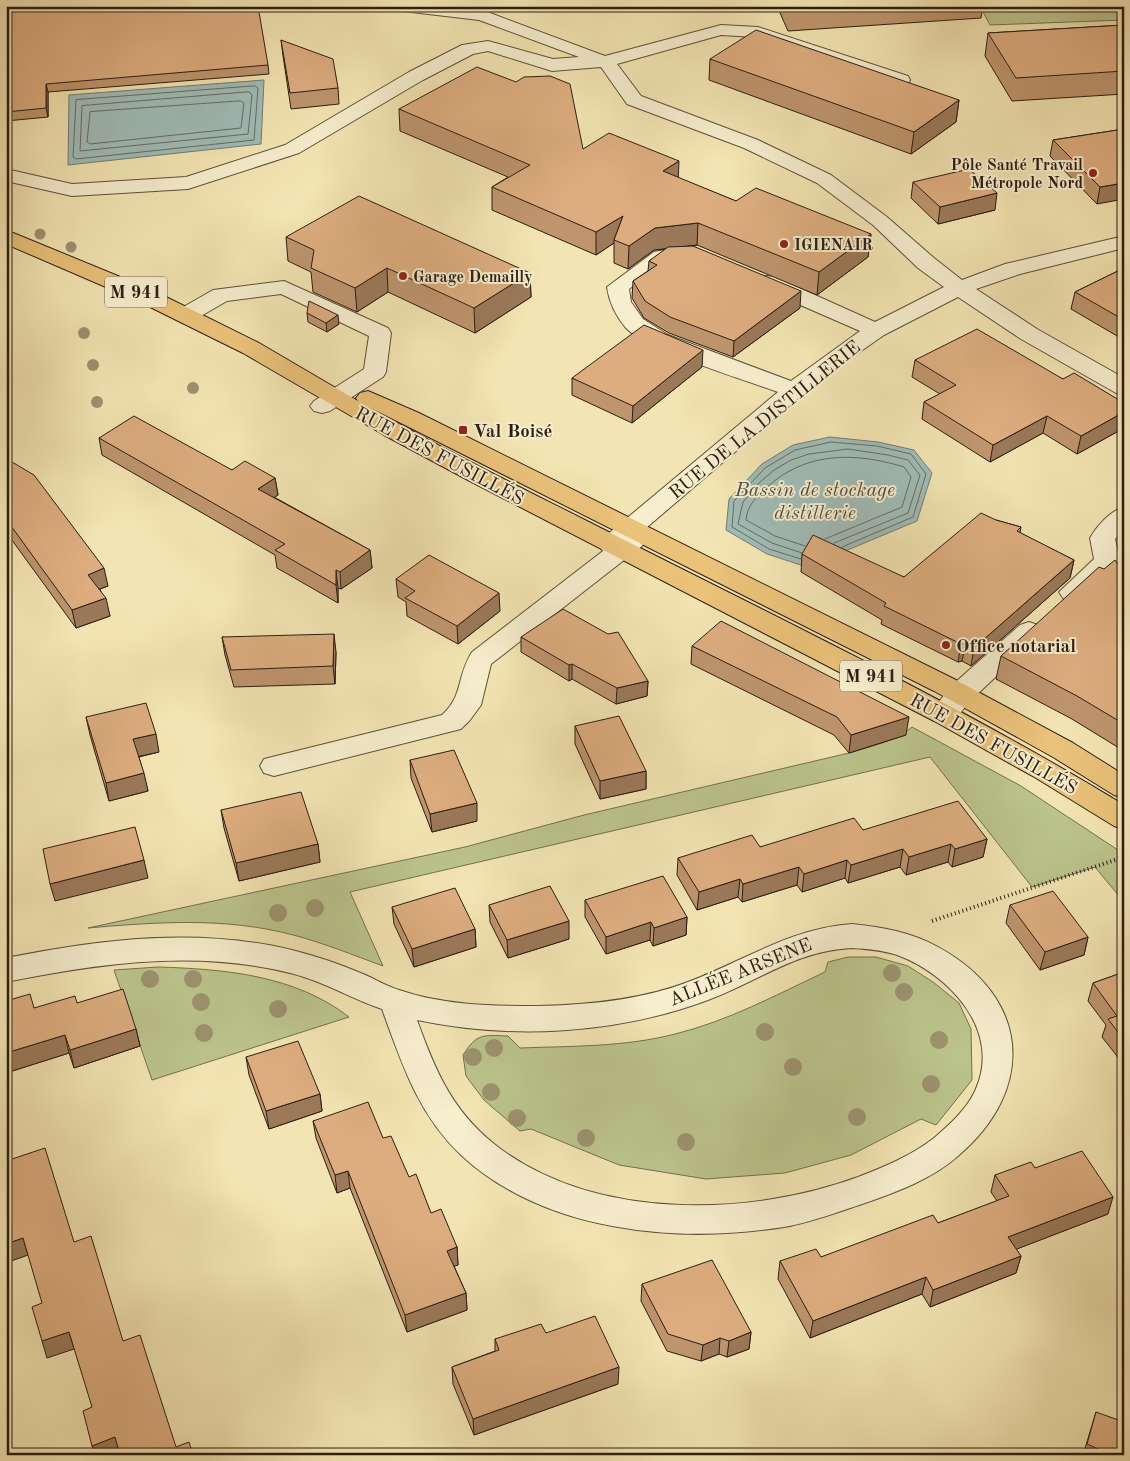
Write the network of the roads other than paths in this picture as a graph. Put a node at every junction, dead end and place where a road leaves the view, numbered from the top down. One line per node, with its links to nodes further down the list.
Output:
1 (403, 6): 2 (street)
2 (606, 61): 3 (street); 4 (street); 9 (street)
3 (901, 80)
4 (6, 175)
5 (6, 236): 10 (main road, RUE DES FUSILLÉS / M 941)
6 (1124, 242): 9 (street, RUE DE LA DISTILLERIE)
7 (705, 256): 13 (street)
8 (751, 276): 11 (street)
9 (959, 288): 11 (street, RUE DE LA DISTILLERIE); 12 (street)
10 (186, 316): 14 (main road, RUE DES FUSILLÉS / M 941); 14 (street)
11 (876, 330): 13 (street, RUE DE LA DISTILLERIE)
12 (1124, 388)
13 (794, 390): 16 (street, RUE DE LA DISTILLERIE)
14 (335, 398): 16 (main road, RUE DES FUSILLÉS / M 941)
15 (1124, 515): 17 (street)
16 (626, 539): 17 (main road, RUE DES FUSILLÉS / M 941); 18 (street)
17 (952, 704): 19 (main road, RUE DES FUSILLÉS / M 941); 20 (main road, RUE DES FUSILLÉS / M 941)
18 (274, 766)
19 (1124, 788)
20 (1124, 819)
21 (6, 970): 22 (street, ALLÉE ARSENE)
22 (394, 1002): 22 (street, ALLÉE ARSENE)

